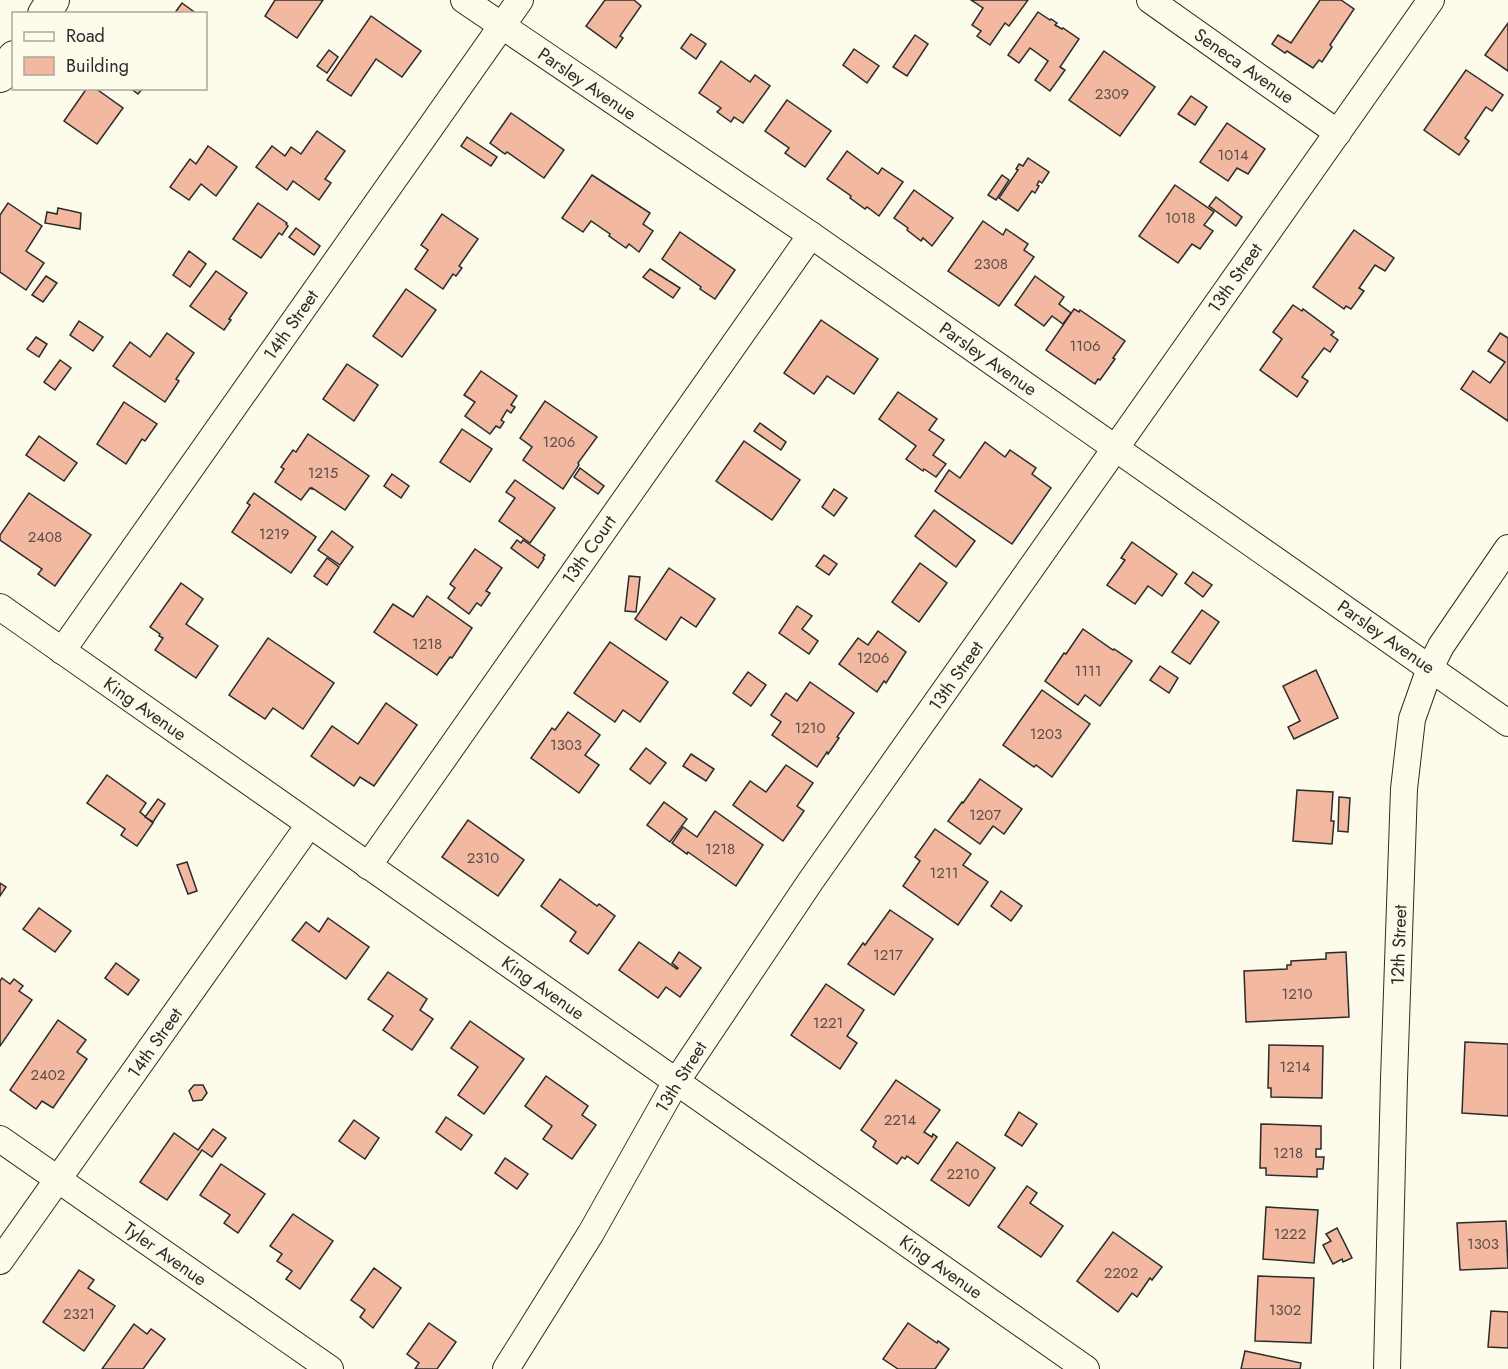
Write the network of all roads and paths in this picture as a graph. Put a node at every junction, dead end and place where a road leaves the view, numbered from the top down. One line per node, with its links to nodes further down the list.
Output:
1 (464, 0): 5 (street, Parsley Avenue)
2 (520, 0): 5 (street, 14th Street)
3 (1150, 0): 8 (street, Seneca Avenue)
4 (1431, 0): 8 (street, 13th Street)
5 (502, 26): 9 (street, Parsley Avenue); 13 (street, 14th Street)
6 (12, 60): 7 (street)
7 (0, 76)
8 (1338, 133): 10 (street, 13th Street)
9 (811, 235): 10 (street, Parsley Avenue); 17 (street, 13th Court)
10 (1116, 448): 14 (street, Parsley Avenue); 18 (street, 13th Street)
11 (1508, 548): 14 (street, 12th Street)
12 (0, 607): 13 (street, King Avenue)
13 (62, 651): 16 (street, King Avenue)
14 (1430, 668): 15 (street, Parsley Avenue); 25 (street, 12th Street)
15 (1508, 723)
16 (309, 825): 17 (street, King Avenue); 20 (street, 14th Street)
17 (368, 866): 18 (street, King Avenue)
18 (676, 1082): 23 (street, 13th Street); 24 (street, King Avenue)
19 (0, 1139): 20 (street, Tyler Avenue)
20 (57, 1180): 21 (street, 14th Street); 22 (street, Tyler Avenue)
21 (0, 1261)
22 (330, 1369)
23 (506, 1369)
24 (1085, 1369)
25 (1387, 1369)

